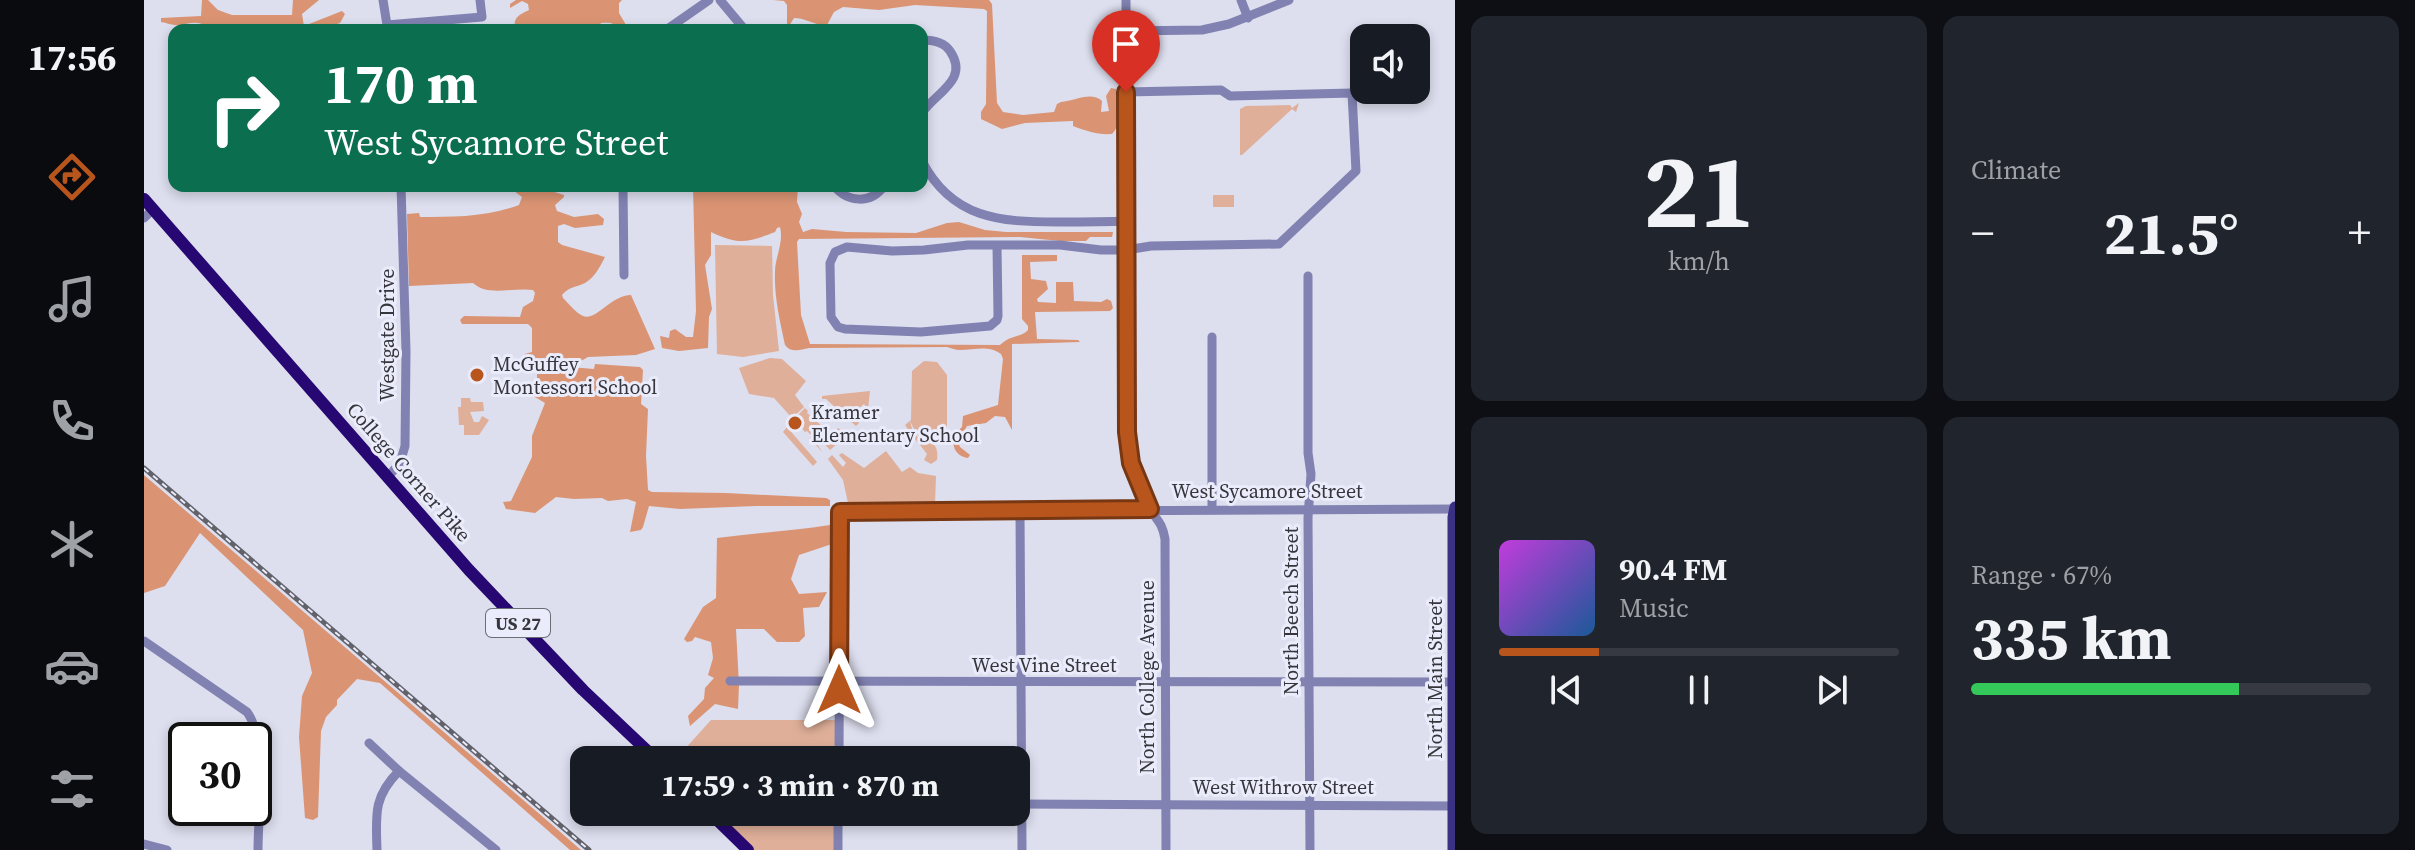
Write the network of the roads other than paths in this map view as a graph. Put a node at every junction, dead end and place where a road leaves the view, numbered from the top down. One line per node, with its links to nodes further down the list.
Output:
1 (383, 0): 9 (street)
2 (480, 0): 10 (street)
3 (709, 0): 11 (street)
4 (720, 0): 12 (street)
5 (1126, 0): 13 (street, North College Avenue)
6 (1241, 0): 8 (street)
7 (1289, 0): 8 (street)
8 (1248, 18): 13 (street)
9 (387, 24)
10 (399, 24)
11 (675, 24)
12 (740, 24)
13 (1126, 31): 15 (street, North College Avenue)
14 (928, 40): 16 (street)
15 (1126, 92): 24 (street, North College Avenue); 26 (street)
16 (928, 106)
17 (928, 172): 24 (street)
18 (401, 192): 30 (street, Westgate Drive)
19 (623, 192): 27 (street)
20 (840, 192): 21 (street)
21 (878, 192)
22 (144, 199): 23 (highway, College Corner Pike / US 27)
23 (149, 214): 30 (highway, College Corner Pike / US 27)
24 (1126, 221): 26 (street, North College Avenue)
25 (997, 245): 25 (street); 26 (street)
26 (1126, 250): 32 (street, North College Avenue)
27 (624, 275)
28 (1308, 276): 34 (street, North Beech Street)
29 (1212, 337): 33 (street)
30 (387, 478): 44 (highway, College Corner Pike / US 27)
31 (1455, 508): 34 (street, West Sycamore Street); 39 (main road, North Main Street)
32 (1150, 509): 33 (street, West Sycamore Street); 35 (street, West Sycamore Street); 41 (street, North College Avenue)
33 (1212, 509): 34 (street, West Sycamore Street)
34 (1310, 509): 42 (street, North Beech Street)
35 (1020, 510): 38 (street, West Sycamore Street); 40 (street)
36 (144, 641): 58 (street)
37 (730, 681): 38 (street, West Vine Street)
38 (839, 682): 40 (street, West Vine Street); 45 (street)
39 (1454, 682): 42 (street, West Vine Street); 51 (main road, North Main Street)
40 (1021, 683): 41 (street, West Vine Street); 46 (street)
41 (1166, 683): 42 (street, West Vine Street); 49 (street, North College Avenue)
42 (1310, 684): 50 (street, North Beech Street)
43 (369, 743): 47 (street)
44 (642, 746)
45 (839, 746)
46 (1020, 746)
47 (399, 771): 56 (street); 59 (street)
48 (1030, 804): 49 (street, West Withrow Street)
49 (1166, 804): 50 (street, West Withrow Street); 63 (street, North College Avenue)
50 (1310, 805): 51 (street, West Withrow Street); 64 (street, North Beech Street)
51 (1453, 806): 65 (main road, North Main Street)
52 (723, 826): 60 (highway)
53 (838, 826): 61 (street)
54 (1020, 826): 62 (street)
55 (144, 844): 57 (street)
56 (493, 849)
57 (167, 850)
58 (258, 850)
59 (377, 850)
60 (748, 850)
61 (838, 850)
62 (1022, 850)
63 (1166, 850)
64 (1310, 850)
65 (1453, 850)

